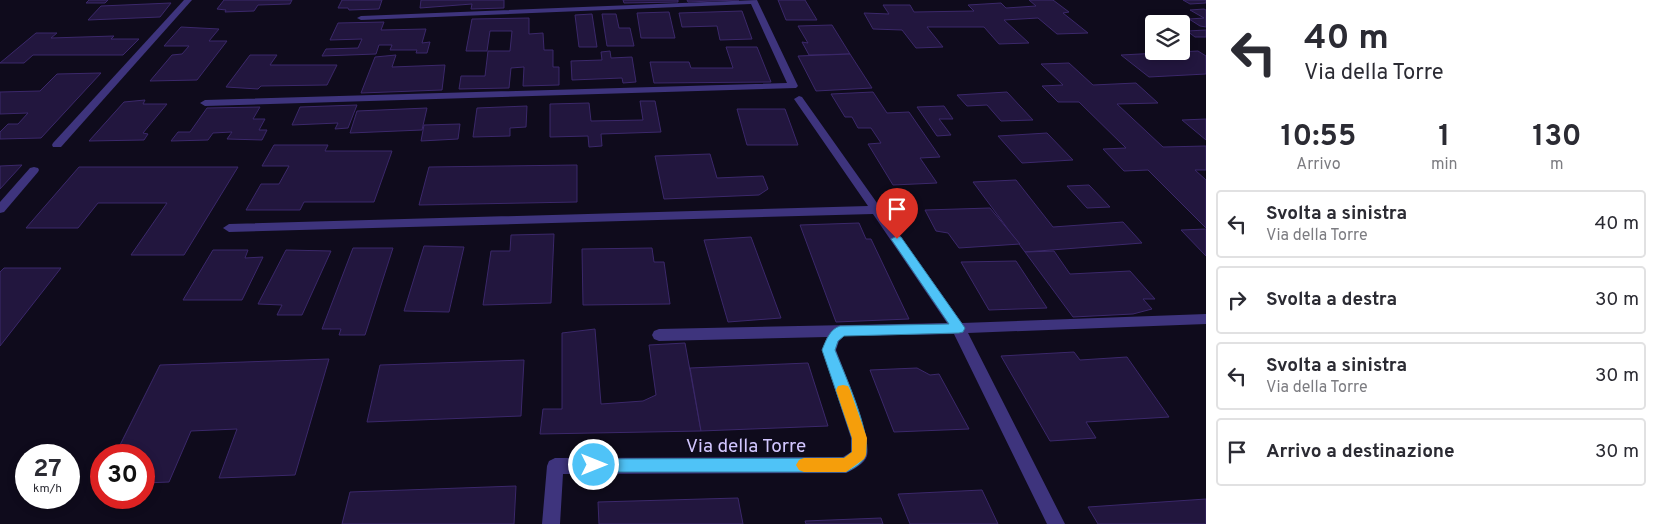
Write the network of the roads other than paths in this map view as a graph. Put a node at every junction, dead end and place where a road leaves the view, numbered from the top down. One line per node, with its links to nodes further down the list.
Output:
1 (188, 0): 6 (street)
2 (754, 1): 3 (street); 5 (street)
3 (360, 18)
4 (799, 99): 9 (street)
5 (205, 103)
6 (57, 145)
7 (34, 170): 8 (street)
8 (0, 209)
9 (876, 210): 10 (street); 12 (street)
10 (230, 228)
11 (1206, 319): 12 (street)
12 (959, 328): 13 (street); 16 (street)
13 (840, 331): 14 (street); 15 (street, Via della Torre)
14 (659, 335)
15 (551, 524)
16 (1056, 524)

